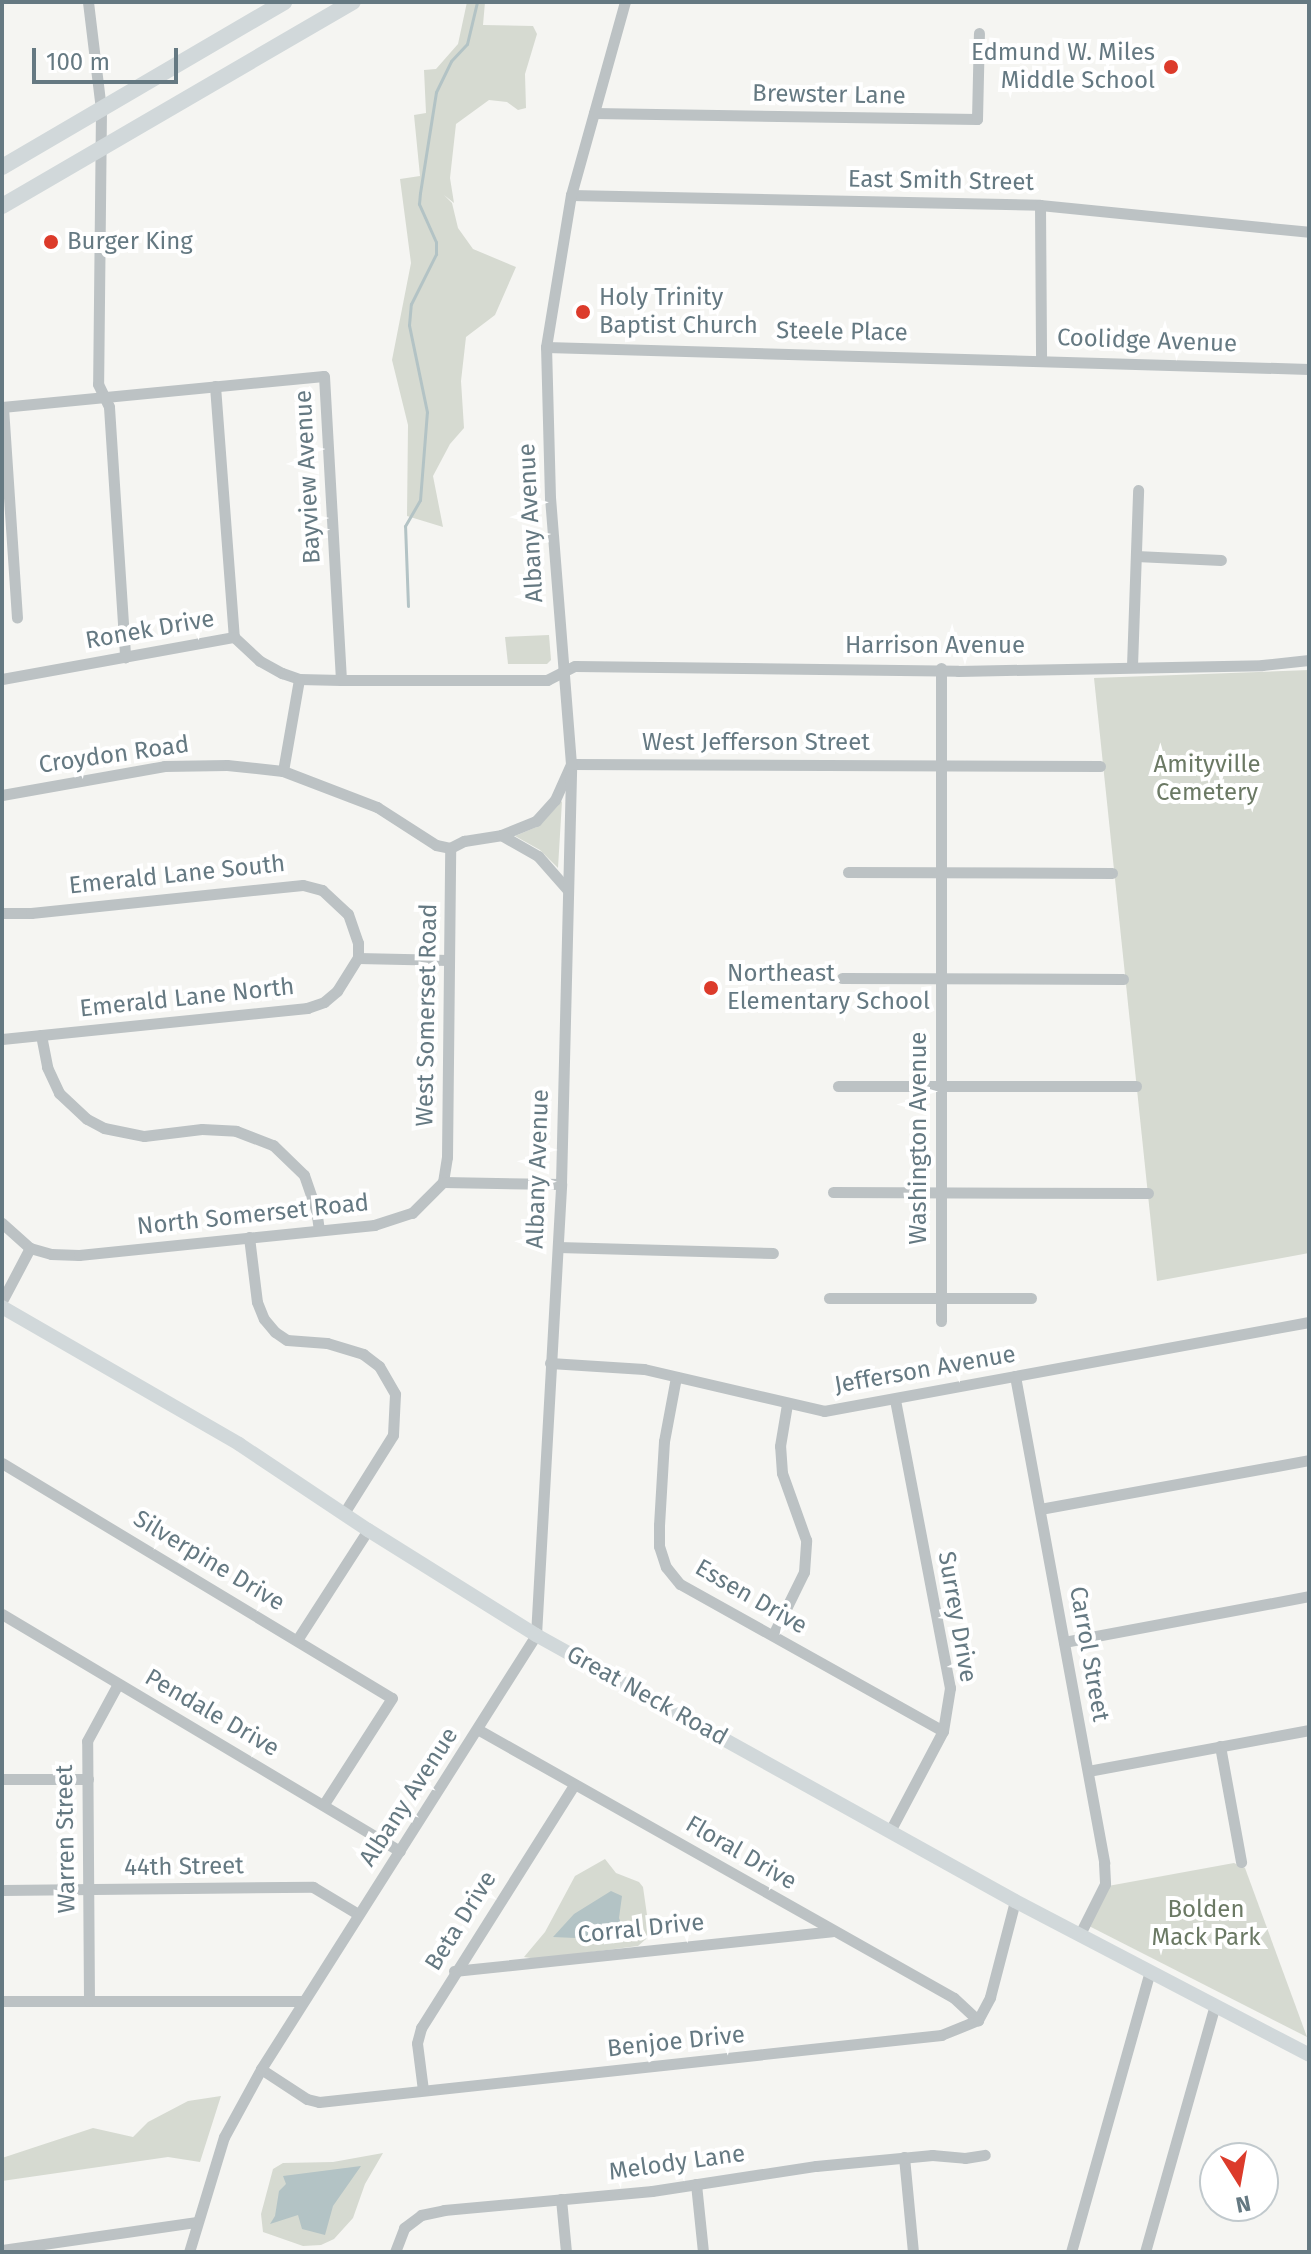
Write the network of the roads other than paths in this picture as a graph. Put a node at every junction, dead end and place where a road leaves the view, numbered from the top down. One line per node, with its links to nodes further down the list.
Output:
1 (88, 2): 6 (street)
2 (284, 2): 6 (highway)
3 (353, 2): 8 (highway)
4 (625, 2): 7 (street, Albany Avenue)
5 (979, 33): 7 (street, Brewster Lane)
6 (101, 110): 8 (street); 9 (highway)
7 (594, 113): 10 (street, Albany Avenue)
8 (99, 148): 12 (highway); 18 (street)
9 (2, 167)
10 (571, 195): 11 (street, East Smith Street); 14 (street, Albany Avenue)
11 (1040, 205): 13 (street, East Smith Street); 15 (street, Coolidge Avenue)
12 (2, 206)
13 (1309, 232)
14 (546, 347): 15 (street, Steele Place); 29 (street, Albany Avenue)
15 (1041, 359): 16 (street, Coolidge Avenue)
16 (1309, 369)
17 (215, 386): 18 (street, Bayview Avenue); 24 (street); 32 (street, Bayview Avenue)
18 (105, 397): 19 (street, Bayview Avenue); 25 (street)
19 (2, 407): 23 (street)
20 (1138, 490): 21 (street)
21 (1136, 556): 22 (street); 27 (street)
22 (1221, 560)
23 (17, 618)
24 (234, 637): 25 (street, Ronek Drive); 31 (street, Ronek Drive)
25 (125, 657): 30 (street, Ronek Drive)
26 (1309, 660): 27 (street, Harrison Avenue)
27 (1132, 666): 28 (street, Harrison Avenue)
28 (941, 668): 29 (street, Harrison Avenue); 34 (street, Washington Avenue)
29 (563, 673): 32 (street); 33 (street, Albany Avenue)
30 (2, 679)
31 (299, 679): 32 (street, Ronek Drive); 36 (street)
32 (341, 680)
33 (571, 764): 34 (street, West Jefferson Street); 38 (street); 43 (street, Albany Avenue)
34 (941, 766): 35 (street); 41 (street, Washington Avenue)
35 (1100, 766)
36 (283, 771): 37 (street, Croydon Road); 39 (street, Croydon Road)
37 (2, 795)
38 (501, 835): 39 (street); 43 (street)
39 (450, 848): 46 (street, West Somerset Road)
40 (848, 872): 41 (street)
41 (941, 873): 42 (street); 48 (street, Washington Avenue)
42 (1112, 873)
43 (567, 889): 56 (street, Albany Avenue)
44 (2, 913): 45 (street, Emerald Lane South)
45 (358, 958): 46 (street); 50 (street, Emerald Lane North)
46 (449, 960): 55 (street, West Somerset Road)
47 (842, 978): 48 (street)
48 (940, 979): 49 (street); 53 (street, Washington Avenue)
49 (1123, 979)
50 (41, 1035): 51 (street, Emerald Lane North); 61 (street)
51 (2, 1039)
52 (838, 1086): 53 (street)
53 (940, 1086): 54 (street); 58 (street, Washington Avenue)
54 (1136, 1086)
55 (443, 1182): 56 (street); 61 (street, North Somerset Road)
56 (561, 1184): 63 (street, Albany Avenue)
57 (833, 1192): 58 (street)
58 (941, 1192): 59 (street); 68 (street, Washington Avenue)
59 (1148, 1193)
60 (2, 1223): 64 (street)
61 (319, 1230): 62 (street, North Somerset Road)
62 (249, 1237): 64 (street, North Somerset Road); 81 (street)
63 (558, 1247): 65 (street); 73 (street, Albany Avenue)
64 (30, 1248): 69 (street)
65 (773, 1253)
66 (829, 1298): 68 (street)
67 (1031, 1298): 68 (street)
68 (941, 1299): 71 (street, Washington Avenue)
69 (2, 1301)
70 (2, 1307): 81 (main road, Great Neck Road)
71 (941, 1321)
72 (1309, 1322): 74 (street, Jefferson Avenue)
73 (550, 1363): 75 (street, Jefferson Avenue); 85 (street, Albany Avenue)
74 (1015, 1376): 76 (street, Jefferson Avenue); 80 (street, Carrol Street)
75 (676, 1377): 77 (street, Jefferson Avenue); 86 (street, Essen Drive)
76 (895, 1400): 77 (street, Jefferson Avenue); 92 (street, Surrey Drive)
77 (787, 1404): 86 (street)
78 (1309, 1460): 80 (street)
79 (2, 1463): 87 (street, Silverpine Drive)
80 (1040, 1509): 88 (street, Carrol Street)
81 (344, 1513): 82 (main road, Great Neck Road)
82 (368, 1530): 85 (main road, Great Neck Road); 87 (street)
83 (1309, 1596): 88 (street)
84 (2, 1614): 89 (street, Pendale Drive)
85 (536, 1635): 90 (street, Albany Avenue); 99 (main road, Great Neck Road)
86 (773, 1635): 92 (street, Essen Drive)
87 (297, 1640): 98 (street, Silverpine Drive)
88 (1064, 1642): 94 (street, Carrol Street)
89 (118, 1684): 96 (street, Warren Street); 98 (street, Pendale Drive)
90 (479, 1730): 97 (street, Floral Drive); 100 (street, Albany Avenue)
91 (1309, 1730): 93 (street)
92 (943, 1731): 99 (street, Surrey Drive)
93 (1220, 1746): 94 (street); 101 (street)
94 (1088, 1771): 107 (street, Carrol Street)
95 (2, 1779): 96 (street)
96 (88, 1779): 103 (street, Warren Street)
97 (574, 1785): 106 (street, Floral Drive); 108 (street, Beta Drive)
98 (324, 1804): 100 (street, Pendale Drive)
99 (890, 1831): 104 (main road, Great Neck Road)
100 (400, 1851): 105 (street, Albany Avenue)
101 (1241, 1862)
102 (2, 1890): 103 (street, 44th Street)
103 (90, 1890): 105 (street, 44th Street); 111 (street, Warren Street)
104 (1015, 1901): 107 (main road, Great Neck Road); 114 (street)
105 (358, 1914): 112 (street, Albany Avenue)
106 (832, 1931): 108 (street, Corral Drive); 114 (street, Floral Drive)
107 (1080, 1934): 109 (main road, Great Neck Road)
108 (454, 1971): 117 (street, Beta Drive)
109 (1150, 1971): 113 (main road, Great Neck Road); 129 (street)
110 (2, 2001): 111 (street)
111 (89, 2001): 112 (street)
112 (303, 2001): 116 (street, Albany Avenue)
113 (1215, 2005): 115 (main road, Great Neck Road); 130 (street)
114 (978, 2020): 117 (street, Benjoe Drive)
115 (1309, 2055)
116 (261, 2069): 117 (street, Benjoe Drive); 122 (street, Albany Avenue)
117 (423, 2090)
118 (985, 2155): 119 (street, Melody Lane)
119 (904, 2157): 120 (street, Melody Lane); 128 (street)
120 (696, 2184): 121 (street, Melody Lane); 127 (street)
121 (561, 2199): 125 (street, Melody Lane); 126 (street)
122 (197, 2222): 123 (street); 124 (street, Albany Avenue)
123 (2, 2250)
124 (189, 2252)
125 (395, 2252)
126 (566, 2252)
127 (703, 2252)
128 (913, 2252)
129 (1071, 2252)
130 (1145, 2252)

